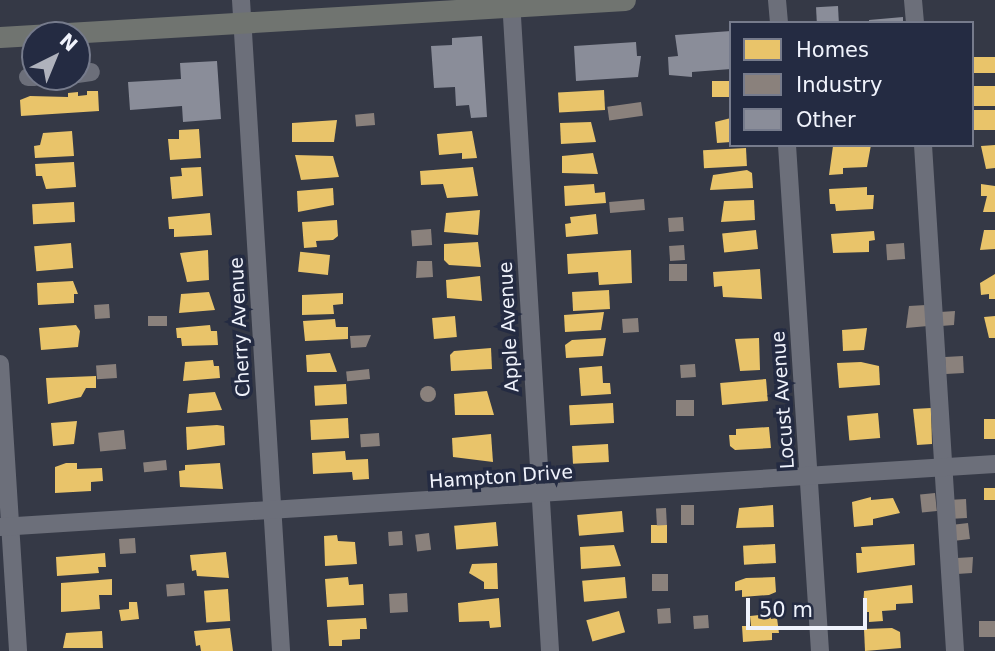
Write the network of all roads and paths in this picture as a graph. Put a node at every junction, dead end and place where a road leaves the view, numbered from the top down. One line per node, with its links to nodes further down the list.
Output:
1 (241, 0): 8 (street, Cherry Avenue)
2 (625, 0): 5 (main road)
3 (777, 0): 6 (street)
4 (914, 0): 7 (street)
5 (512, 4): 8 (main road); 18 (street, Apple Avenue)
6 (779, 21)
7 (915, 21)
8 (243, 23): 9 (main road); 19 (street, Cherry Avenue)
9 (91, 32)
10 (21, 36): 11 (main road)
11 (0, 37)
12 (787, 147): 17 (street, Locust Avenue)
13 (923, 147): 16 (street)
14 (0, 363): 20 (street)
15 (995, 464): 16 (street, Hampton Drive)
16 (945, 468): 17 (street, Hampton Drive); 25 (street)
17 (810, 477): 18 (street, Hampton Drive); 24 (street, Locust Avenue)
18 (540, 495): 19 (street, Hampton Drive); 23 (street, Apple Avenue)
19 (272, 512): 20 (street, Hampton Drive); 22 (street, Cherry Avenue)
20 (5, 527): 21 (street)
21 (18, 651)
22 (281, 651)
23 (550, 651)
24 (820, 651)
25 (955, 651)

